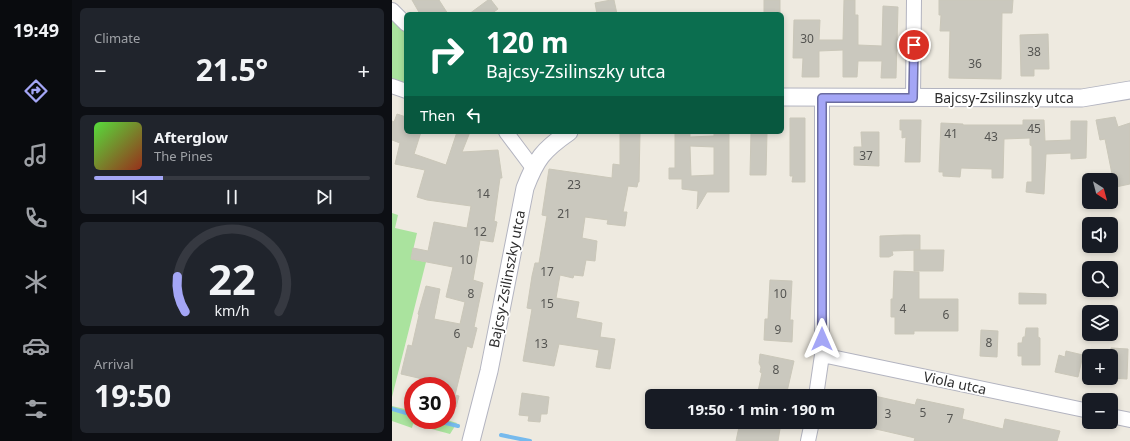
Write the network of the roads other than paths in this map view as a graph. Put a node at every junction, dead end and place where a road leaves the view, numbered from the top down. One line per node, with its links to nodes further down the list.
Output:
1 (914, 0): 9 (street)
2 (392, 10): 3 (street)
3 (404, 22)
4 (392, 86): 5 (street)
5 (404, 90)
6 (1130, 90): 9 (street, Bajcsy-Zsilinszky utca)
7 (784, 97): 8 (street, Bajcsy-Zsilinszky utca)
8 (822, 98): 9 (street, Bajcsy-Zsilinszky utca); 13 (street)
9 (913, 98)
10 (507, 134): 12 (street)
11 (567, 134): 12 (street, Bajcsy-Zsilinszky utca)
12 (533, 168): 19 (street, Bajcsy-Zsilinszky utca)
13 (822, 355): 14 (street); 15 (street, Viola utca)
14 (817, 389)
15 (1082, 410)
16 (1118, 417): 17 (street)
17 (1130, 420)
18 (811, 429): 20 (street)
19 (472, 440)
20 (808, 441)

